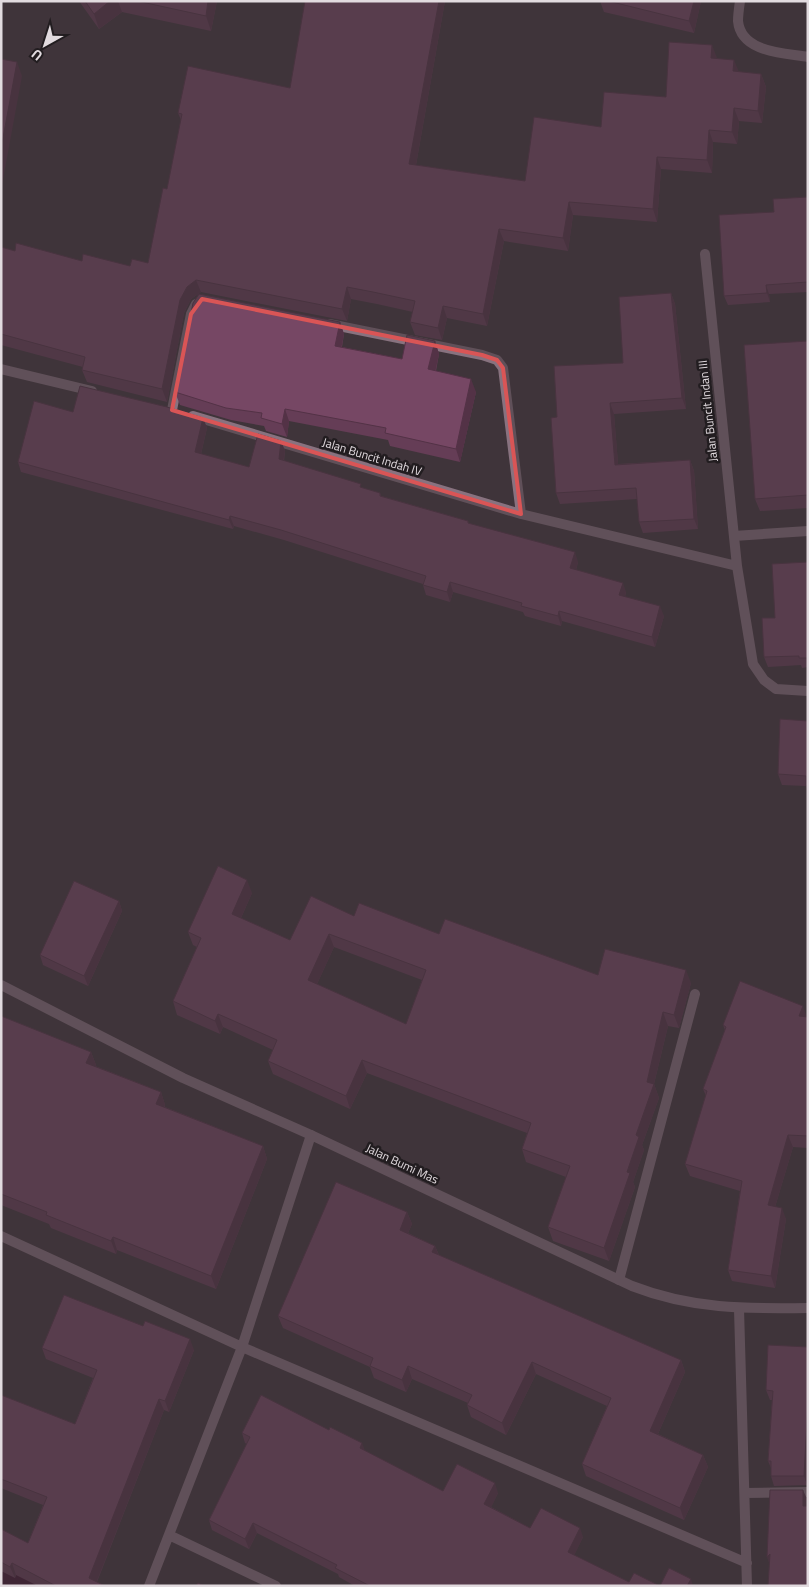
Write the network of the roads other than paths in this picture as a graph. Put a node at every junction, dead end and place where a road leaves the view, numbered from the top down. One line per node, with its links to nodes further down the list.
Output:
1 (740, 1): 2 (street)
2 (808, 57)
3 (705, 254): 10 (street, Jalan Buncit Indan III)
4 (208, 301): 8 (street, Jalan Buncit Indah IV)
5 (318, 322): 8 (street)
6 (1, 369): 7 (street)
7 (105, 394)
8 (522, 514): 11 (street, Jalan Buncit Indah IV)
9 (808, 531): 10 (street)
10 (734, 536): 11 (street, Jalan Buncit Indan III)
11 (737, 566): 12 (street, Jalan Buncit Indan III)
12 (808, 691)
13 (1, 985): 15 (street, Jalan Bumi Mas)
14 (695, 994): 17 (street)
15 (311, 1135): 17 (street, Jalan Bumi Mas); 20 (street)
16 (1, 1236): 20 (street)
17 (619, 1280): 19 (street, Jalan Bumi Mas)
18 (808, 1308): 19 (street, Jalan Bumi Mas)
19 (739, 1309): 22 (street)
20 (242, 1347): 23 (street); 24 (street)
21 (808, 1492): 22 (street)
22 (745, 1493): 24 (street)
23 (169, 1536): 25 (street); 26 (street)
24 (747, 1563): 27 (street)
25 (149, 1586)
26 (276, 1586)
27 (747, 1586)

